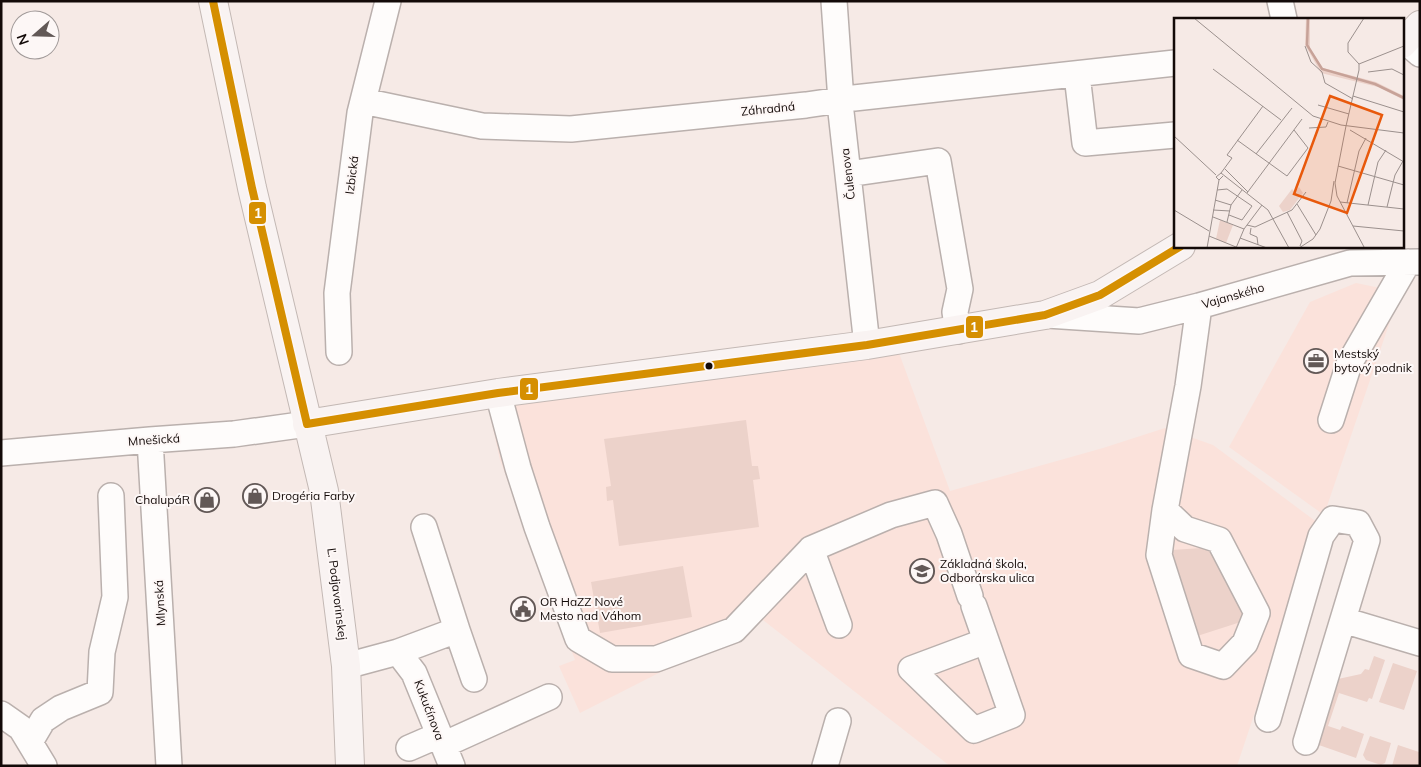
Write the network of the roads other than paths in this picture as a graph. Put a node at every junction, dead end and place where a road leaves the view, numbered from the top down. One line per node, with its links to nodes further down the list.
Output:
1 (213, 1): 21 (main road, Ľ. Podjavorinskej)
2 (388, 1): 8 (street, Izbická)
3 (834, 1): 9 (street, Čulenova)
4 (1280, 1): 5 (street)
5 (1284, 18)
6 (1174, 63): 7 (street, Záhradná)
7 (1077, 75): 9 (street, Záhradná); 10 (street)
8 (363, 101): 9 (street, Záhradná); 18 (street, Izbická)
9 (841, 101): 11 (street, Čulenova)
10 (1174, 135)
11 (848, 174): 16 (street); 17 (street, Čulenova)
12 (1178, 248): 15 (main road)
13 (1414, 262): 14 (street, Vajanského); 20 (street)
14 (1199, 306): 15 (street, Vajanského); 25 (street)
15 (1044, 315): 16 (main road)
16 (958, 331): 17 (main road)
17 (867, 346): 19 (main road)
18 (339, 352)
19 (498, 393): 21 (main road); 27 (street)
20 (1331, 420)
21 (307, 424): 22 (street, Mnešická); 34 (main road, Ľ. Podjavorinskej)
22 (150, 440): 23 (street, Mnešická); 45 (street, Mlynská)
23 (1, 454)
24 (111, 496): 40 (street)
25 (1165, 510): 25 (street)
26 (424, 527): 30 (street)
27 (812, 549): 29 (street); 31 (street)
28 (1343, 620): 32 (street); 38 (street); 41 (street)
29 (839, 625)
30 (457, 630): 33 (street); 35 (street)
31 (986, 641)
32 (1420, 643)
33 (398, 652): 34 (street); 43 (street, Kukučínova)
34 (346, 666): 46 (main road, Ľ. Podjavorinskej)
35 (474, 678)
36 (549, 697): 43 (street)
37 (1, 714): 40 (street)
38 (1268, 719)
39 (838, 721): 47 (street)
40 (30, 742): 44 (street)
41 (1306, 742)
42 (409, 748): 43 (street)
43 (444, 748)
44 (44, 766)
45 (170, 766)
46 (350, 766)
47 (826, 766)

